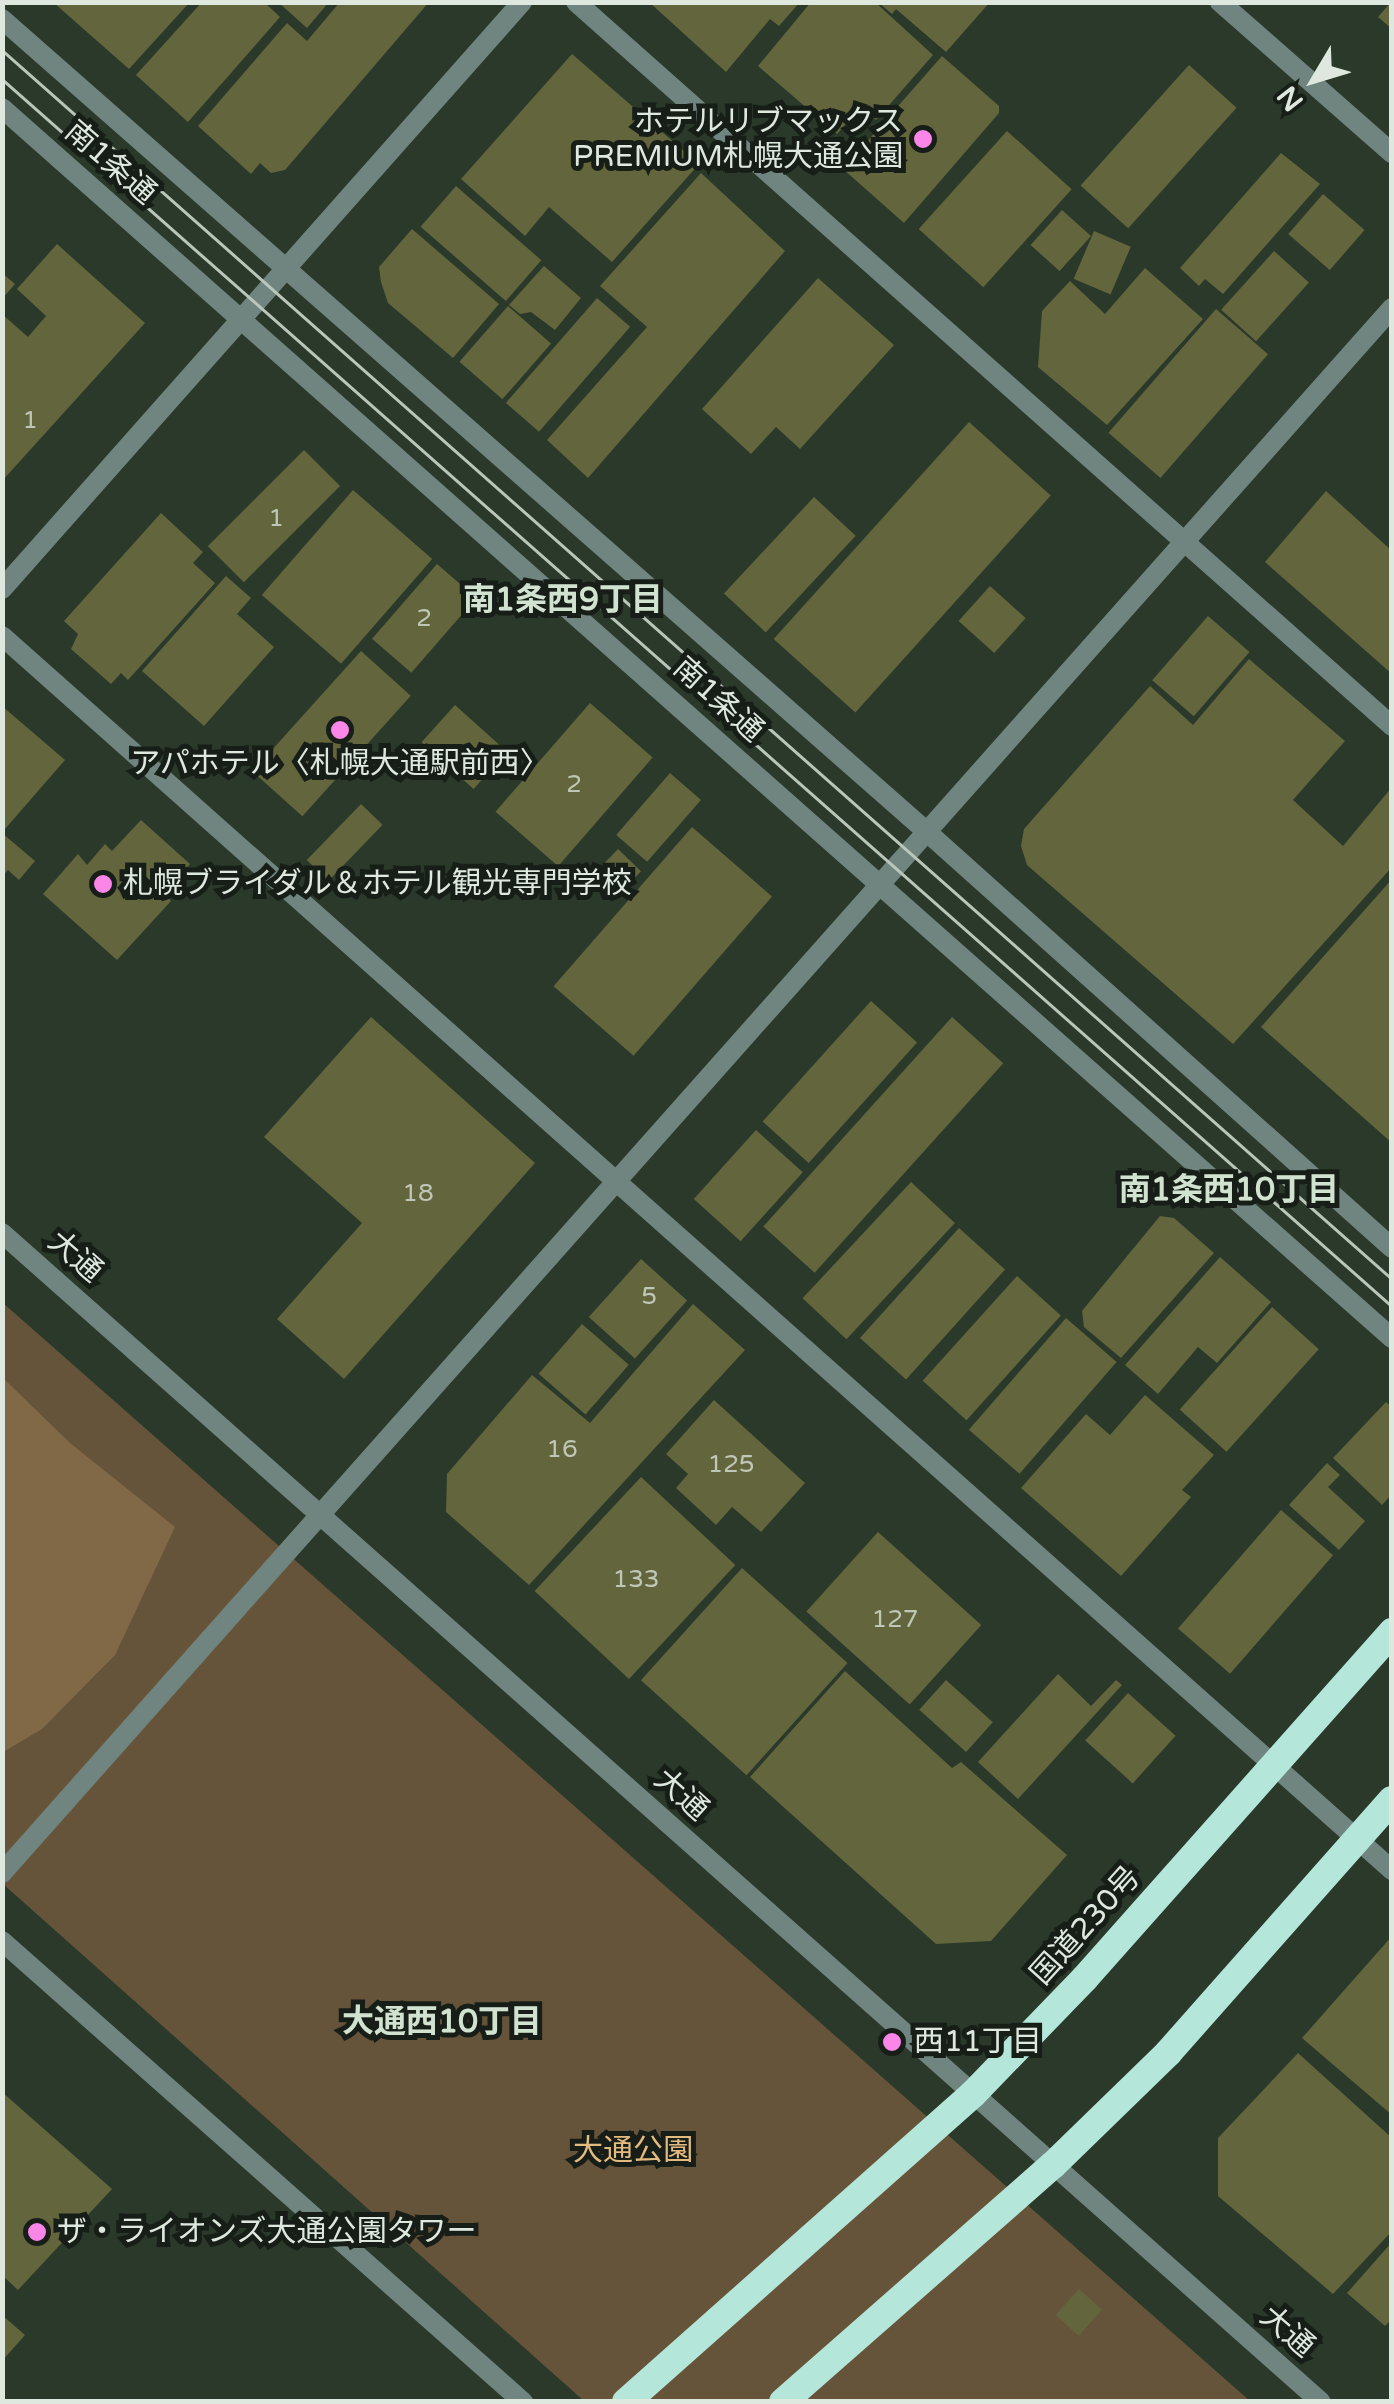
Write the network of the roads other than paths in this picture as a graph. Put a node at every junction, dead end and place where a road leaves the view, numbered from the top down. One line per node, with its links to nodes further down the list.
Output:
1 (522, 2): 7 (street)
2 (576, 2): 10 (street)
3 (1220, 2): 6 (street)
4 (2, 19): 7 (street, 南1条通)
5 (2, 108): 9 (street, 南1条通)
6 (1392, 154)
7 (288, 267): 9 (street); 14 (street, 南1条通)
8 (1392, 308): 10 (street)
9 (241, 319): 11 (street); 15 (street, 南1条通)
10 (1182, 541): 13 (street); 14 (street)
11 (2, 588)
12 (2, 636): 16 (street)
13 (1392, 726)
14 (926, 831): 15 (street); 18 (street, 南1条通)
15 (879, 883): 16 (street); 19 (street, 南1条通)
16 (617, 1179): 20 (street); 22 (street)
17 (2, 1233): 20 (street, 大通)
18 (1392, 1248)
19 (1392, 1338)
20 (320, 1514): 26 (street); 28 (street, 大通)
21 (1392, 1632): 22 (highway, 国道230号)
22 (1272, 1765): 24 (street); 28 (highway, 国道230号)
23 (1392, 1800): 24 (highway)
24 (1356, 1839): 25 (street); 29 (highway)
25 (1392, 1870)
26 (2, 1873)
27 (2, 1941): 30 (street)
28 (973, 2094): 29 (street, 大通); 31 (highway, 国道230号)
29 (1053, 2165): 32 (highway); 33 (street, 大通)
30 (524, 2402)
31 (626, 2402)
32 (783, 2402)
33 (1321, 2402)

